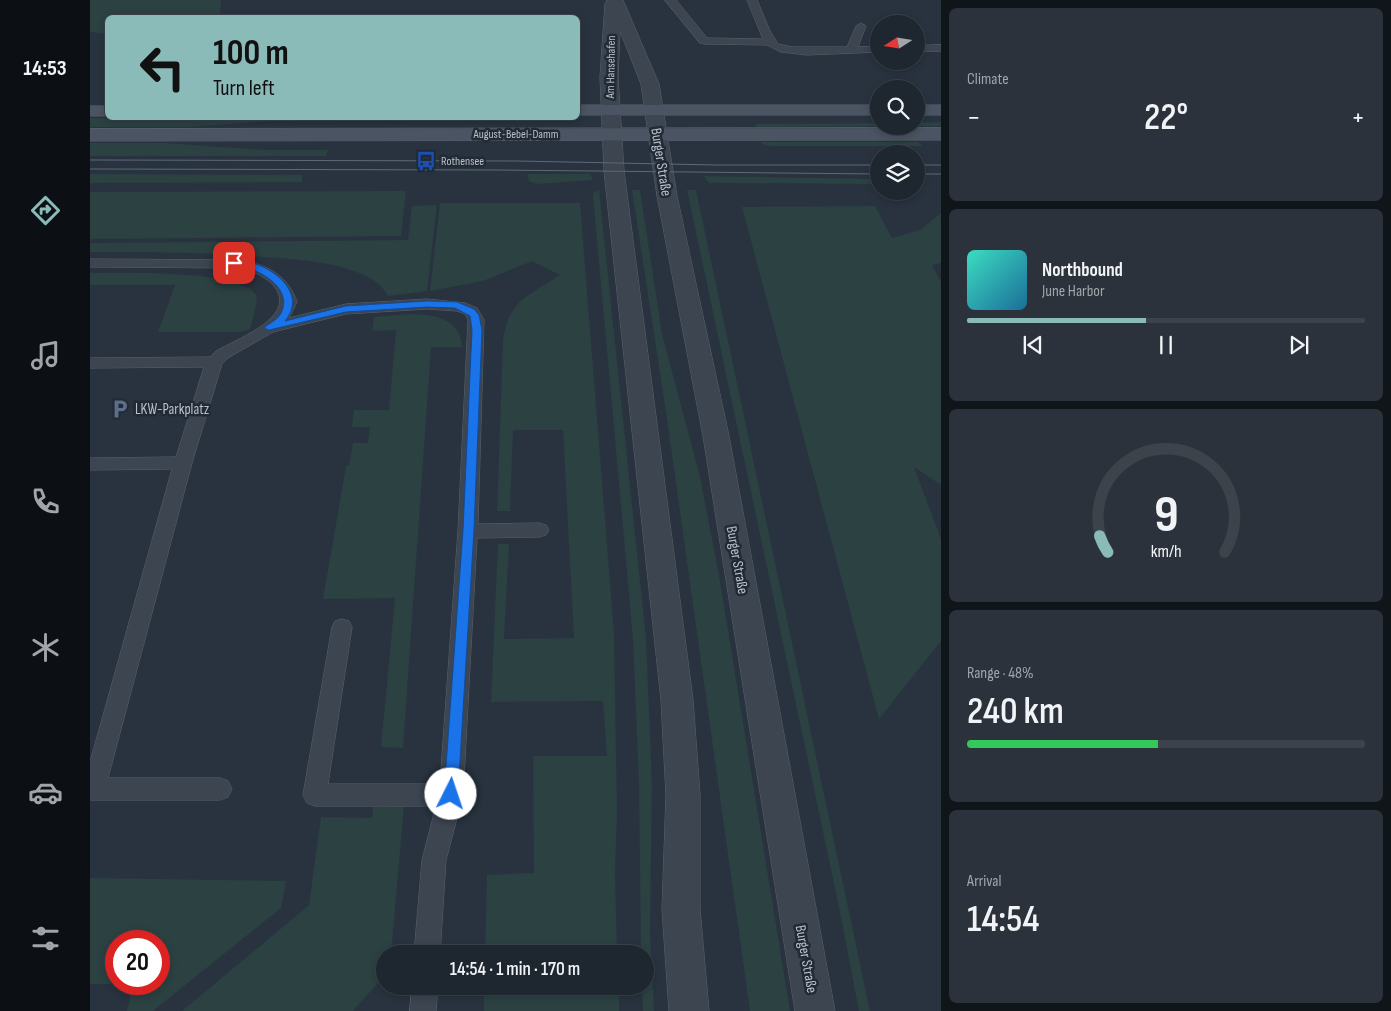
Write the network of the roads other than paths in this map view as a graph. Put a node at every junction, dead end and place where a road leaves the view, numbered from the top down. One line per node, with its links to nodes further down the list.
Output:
1 (614, 0): 10 (street, Am Hansehafen); 17 (street, Am Hansehafen)
2 (670, 0): 5 (lane)
3 (752, 0): 5 (lane)
4 (861, 26): 9 (lane)
5 (770, 42): 9 (lane)
6 (941, 48): 8 (lane)
7 (870, 49): 9 (lane)
8 (925, 49)
9 (851, 50)
10 (654, 110): 11 (main road, August-Bebel-Damm); 17 (main road, August-Bebel-Damm); 19 (street, Burger Straße)
11 (870, 110)
12 (925, 110): 13 (main road)
13 (941, 110)
14 (90, 111): 15 (main road)
15 (105, 111)
16 (580, 111): 17 (main road, August-Bebel-Damm)
17 (611, 122): 18 (main road, August-Bebel-Damm); 19 (main road, August-Bebel-Damm); 36 (street)
18 (90, 134)
19 (657, 134): 20 (main road, August-Bebel-Damm); 37 (street, Burger Straße)
20 (938, 137)
21 (90, 263): 22 (lane)
22 (269, 328): 23 (lane); 27 (lane)
23 (214, 362): 24 (lane); 25 (lane)
24 (90, 363)
25 (183, 463): 26 (lane); 30 (lane)
26 (90, 464)
27 (468, 530): 28 (lane); 32 (lane)
28 (539, 530)
29 (342, 627): 32 (lane)
30 (92, 789): 31 (lane)
31 (220, 789)
32 (451, 794): 33 (lane)
33 (429, 945)
34 (424, 995): 35 (lane)
35 (423, 1011)
36 (690, 1011)
37 (815, 1011)

